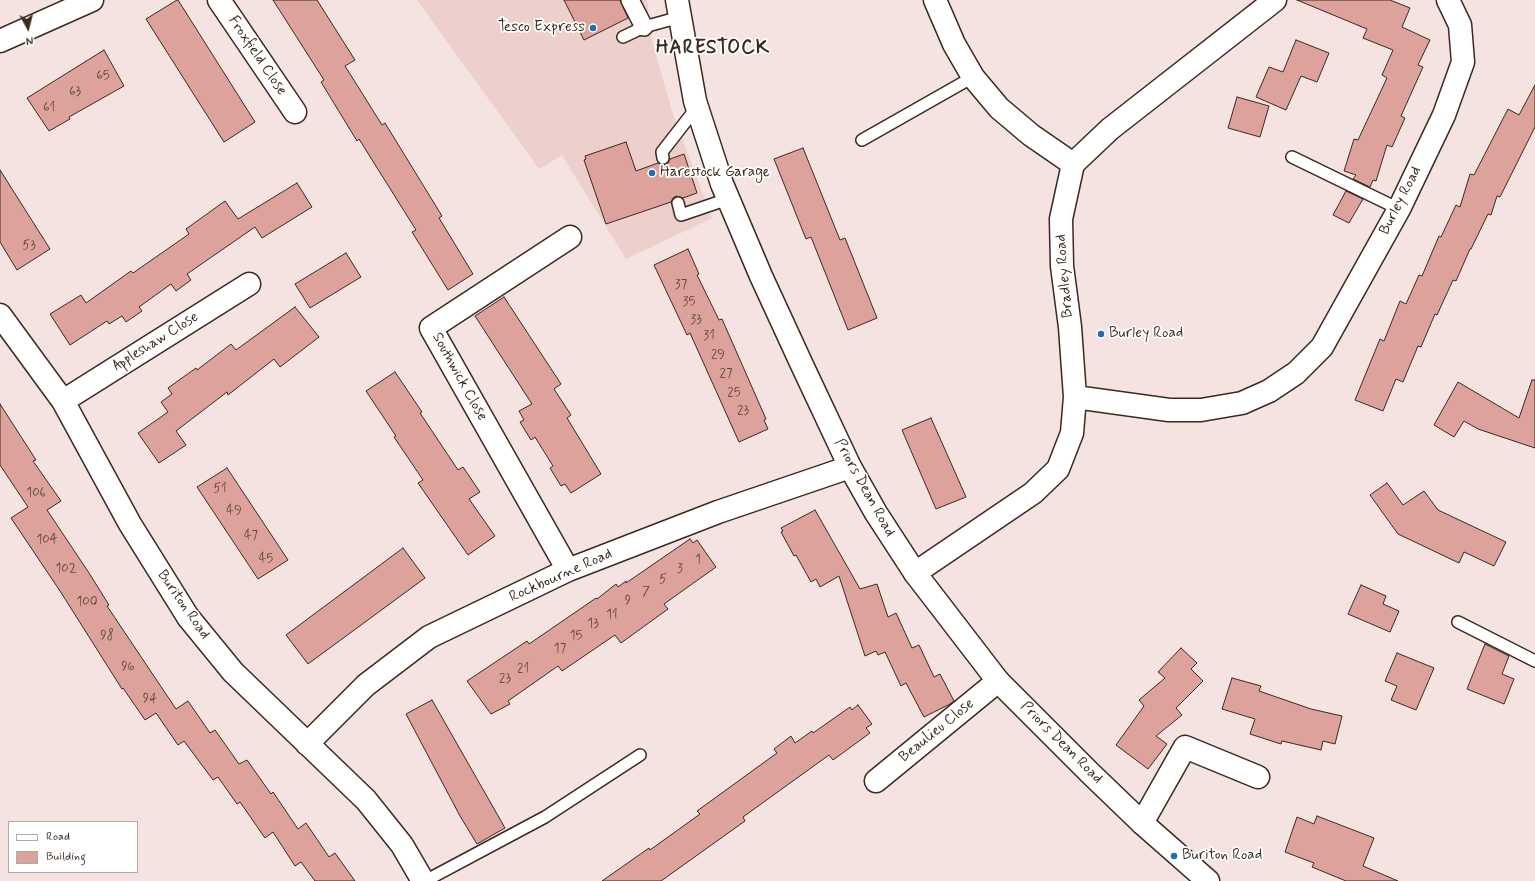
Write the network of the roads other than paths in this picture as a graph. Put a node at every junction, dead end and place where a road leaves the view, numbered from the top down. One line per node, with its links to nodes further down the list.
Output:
1 (92, 0): 10 (street)
2 (218, 0): 13 (street, Froxfield Close)
3 (630, 0): 8 (street)
4 (935, 0): 11 (street)
5 (1275, 0): 17 (street)
6 (1448, 0): 20 (street, Burley Road)
7 (678, 9): 8 (lane); 12 (street, Priors Dean Road)
8 (644, 27): 9 (lane)
9 (623, 37)
10 (0, 41)
11 (973, 77): 14 (lane); 17 (street)
12 (697, 107): 16 (lane); 18 (street, Priors Dean Road)
13 (295, 112)
14 (862, 140)
15 (1292, 157): 20 (lane)
16 (663, 158)
17 (1073, 164): 24 (street, Bradley Road)
18 (728, 199): 19 (lane); 26 (street, Priors Dean Road)
19 (678, 203)
20 (1399, 209): 24 (street, Burley Road)
21 (570, 237): 27 (street, Southwick Close)
22 (249, 284): 25 (street, Appleshaw Close)
23 (0, 315): 25 (street, Buriton Road)
24 (1075, 397): 28 (street, Bradley Road)
25 (63, 401): 32 (street, Buriton Road)
26 (850, 467): 27 (street, Rockbourne Road); 28 (street, Priors Dean Road)
27 (568, 570): 32 (street, Rockbourne Road)
28 (915, 573): 31 (street, Priors Dean Road)
29 (1458, 622): 30 (lane)
30 (1535, 661)
31 (998, 681): 35 (street, Beaulieu Close); 36 (street, Priors Dean Road)
32 (307, 744): 37 (street, Buriton Road)
33 (640, 755): 37 (lane)
34 (1258, 777): 36 (street)
35 (876, 781)
36 (1142, 823): 38 (street, Priors Dean Road)
37 (424, 881)
38 (1208, 881)

